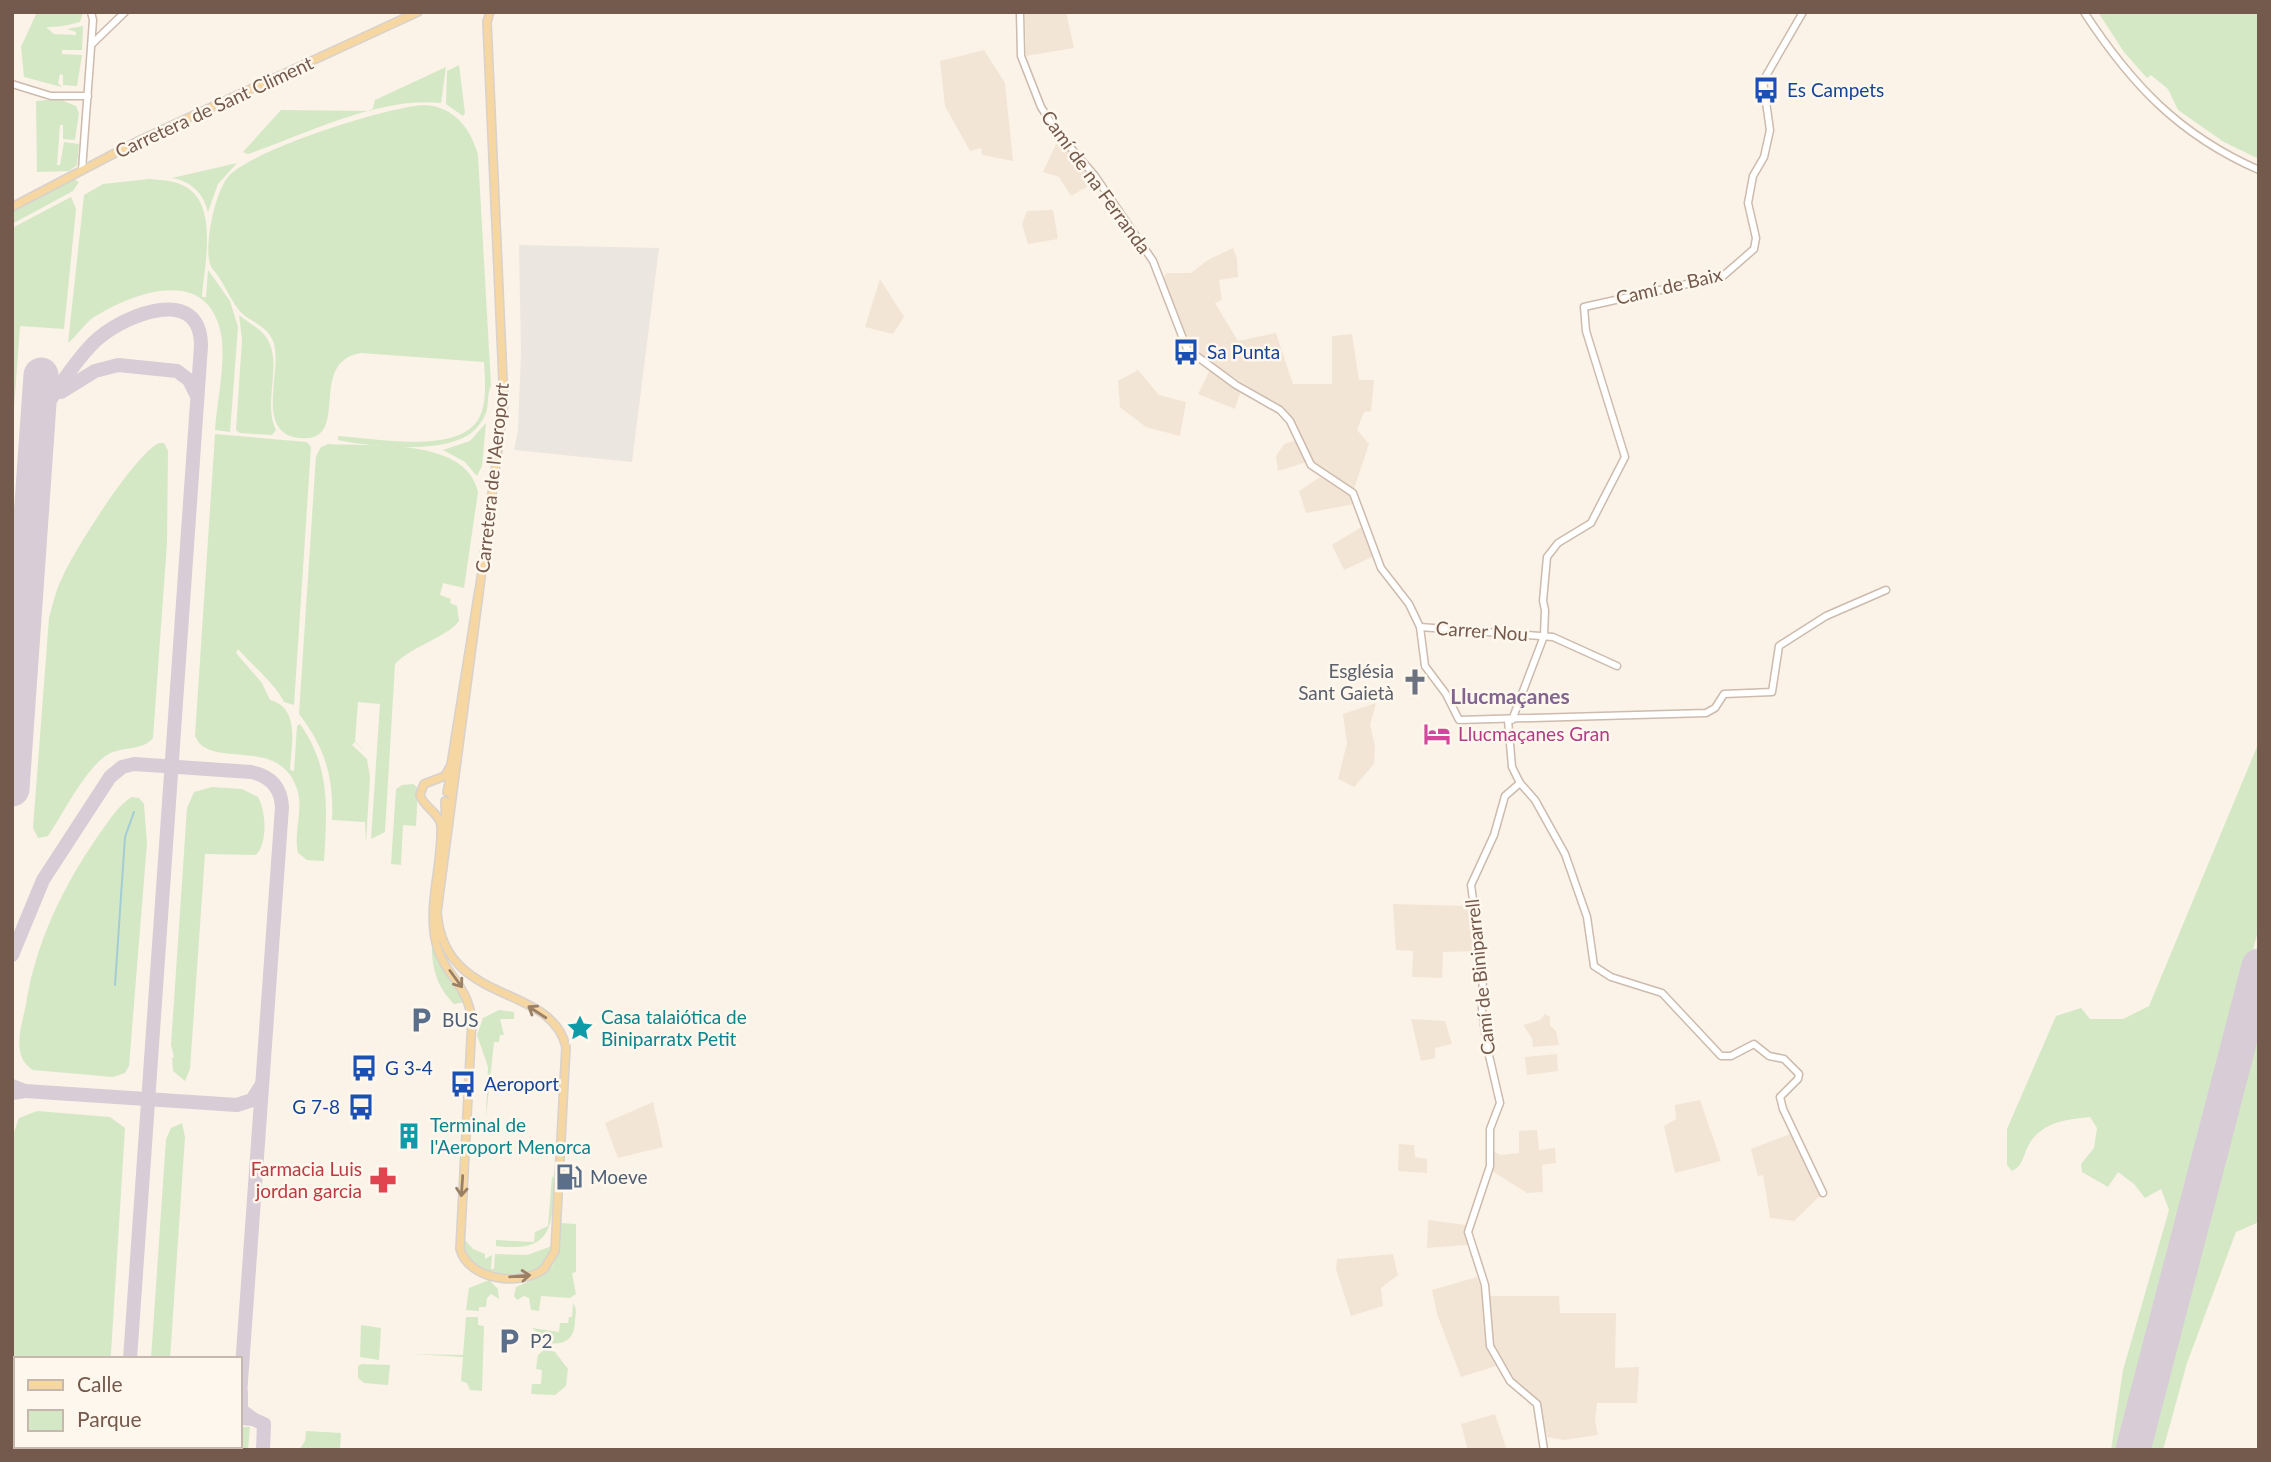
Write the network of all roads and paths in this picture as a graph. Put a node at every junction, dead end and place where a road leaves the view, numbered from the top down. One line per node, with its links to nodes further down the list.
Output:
1 (91, 12): 10 (street)
2 (125, 12): 10 (street)
3 (418, 12): 13 (main road, Carretera de Sant Climent)
4 (482, 12): 9 (main road, Carretera de l'Aeroport)
5 (490, 12): 9 (main road, Carretera de l'Aeroport)
6 (1020, 12): 18 (street, Camí de na Ferranda)
7 (1803, 12): 19 (street, Camí de Baix)
8 (2084, 12): 14 (street)
9 (487, 22): 16 (main road, Carretera de l'Aeroport)
10 (92, 44): 12 (street)
11 (12, 84): 12 (street)
12 (88, 96): 13 (street)
13 (82, 170): 15 (main road, Carretera de Sant Climent)
14 (2259, 170)
15 (12, 207)
16 (480, 590): 21 (main road, Carretera de l'Aeroport); 23 (main road)
17 (1886, 590): 22 (street)
18 (1420, 627): 19 (street, Carrer Nou); 22 (street)
19 (1544, 636): 20 (street, Carrer Nou); 22 (street)
20 (1617, 666)
21 (464, 717): 25 (main road); 28 (main road, Carretera de l'Aeroport)
22 (1510, 720): 24 (street)
23 (433, 780): 25 (main road); 27 (main road)
24 (1520, 783): 29 (street); 30 (street, Camí de Biniparrell)
25 (447, 792): 26 (main road)
26 (445, 801): 27 (main road); 28 (main road)
27 (428, 807): 28 (main road, Carretera de l'Aeroport, one-way to 28)
28 (445, 851)
29 (1823, 1193)
30 (1544, 1450)

